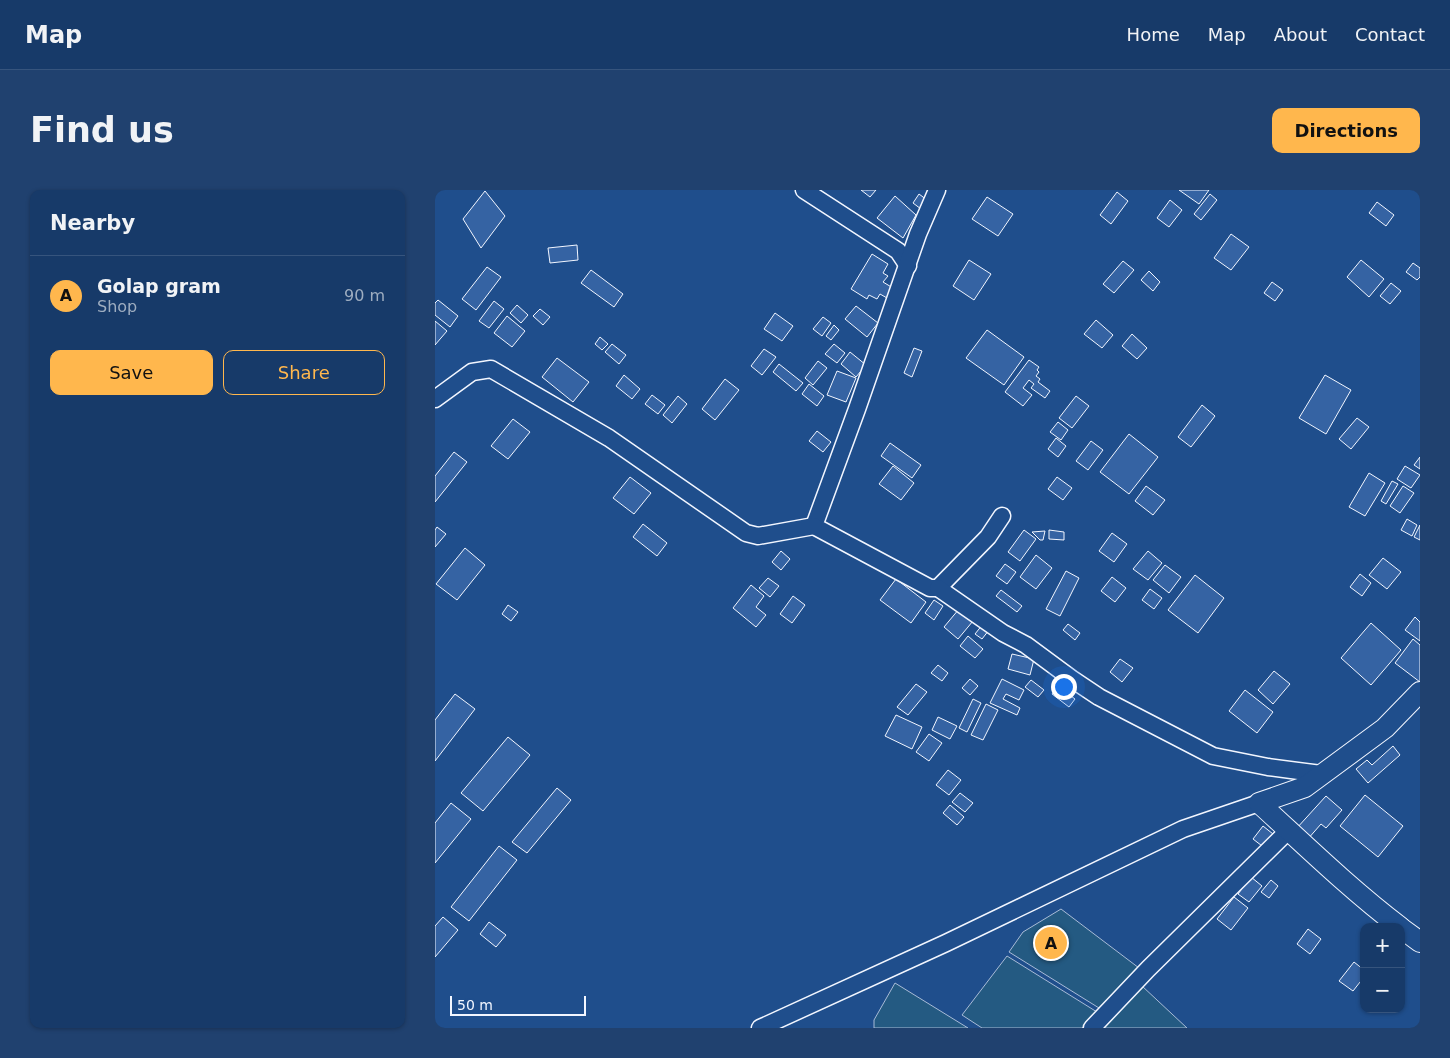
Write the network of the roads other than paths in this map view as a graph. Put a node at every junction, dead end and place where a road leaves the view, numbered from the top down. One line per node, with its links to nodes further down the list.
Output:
1 (804, 190): 3 (street)
2 (937, 190): 3 (street)
3 (908, 266): 6 (street)
4 (435, 399): 6 (street)
5 (1002, 516): 7 (street)
6 (814, 526): 7 (street)
7 (938, 588): 9 (street)
8 (1420, 692): 9 (street)
9 (1321, 774): 10 (street)
10 (1259, 802): 11 (street); 15 (street)
11 (1289, 830): 12 (street); 16 (street)
12 (1395, 923)
13 (1405, 930): 14 (street)
14 (1420, 942)
15 (760, 1028)
16 (1092, 1028)

